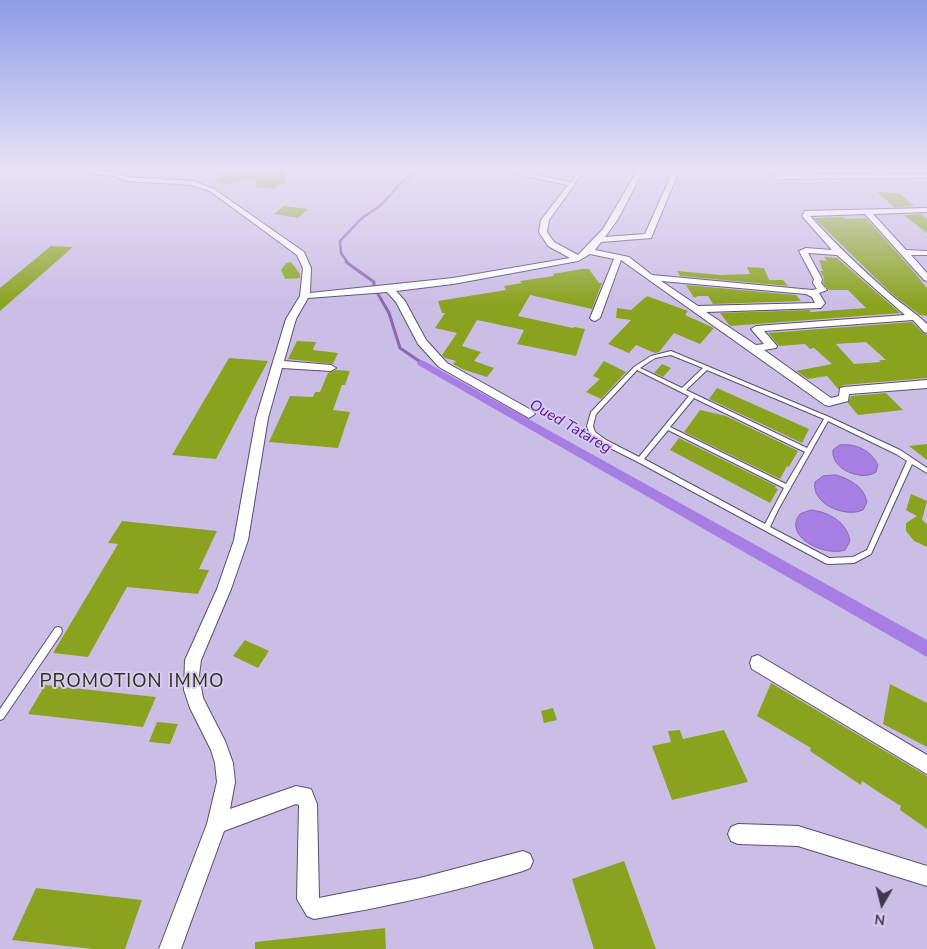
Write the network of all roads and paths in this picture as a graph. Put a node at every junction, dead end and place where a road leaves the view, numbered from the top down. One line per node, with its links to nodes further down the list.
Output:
1 (245, 215): 19 (street)
2 (549, 215): 13 (street)
3 (614, 215): 7 (street)
4 (657, 215): 7 (street)
5 (806, 215): 10 (street)
6 (871, 215): 9 (street)
7 (600, 240): 8 (street)
8 (590, 251): 12 (street); 13 (street)
9 (906, 252): 11 (street); 14 (street)
10 (839, 253): 18 (street); 21 (street)
11 (927, 254)
12 (619, 256): 15 (street); 22 (street)
13 (578, 259): 17 (street)
14 (924, 270): 16 (street)
15 (650, 278): 18 (street); 20 (street)
16 (927, 278)
17 (389, 289): 19 (street); 32 (street)
18 (813, 292): 20 (street)
19 (305, 296): 25 (street)
20 (697, 309): 24 (street)
21 (915, 317): 23 (street); 24 (street)
22 (595, 318)
23 (927, 330)
24 (754, 348): 29 (street)
25 (279, 364): 26 (street); 45 (street)
26 (332, 368)
27 (636, 368): 28 (lane); 30 (lane); 36 (lane)
28 (704, 369): 30 (lane); 33 (lane)
29 (927, 384)
30 (683, 390): 31 (lane)
31 (693, 395): 34 (lane); 35 (lane)
32 (529, 414)
33 (827, 418): 35 (lane); 37 (lane)
34 (666, 427): 36 (lane); 39 (lane)
35 (808, 451): 39 (lane)
36 (640, 460): 40 (lane)
37 (911, 460): 38 (lane); 40 (lane)
38 (927, 471)
39 (787, 487): 40 (lane)
40 (766, 528)
41 (58, 632): 43 (lane)
42 (758, 663): 44 (street)
43 (0, 716)
44 (927, 765)
45 (217, 824): 47 (street); 49 (street)
46 (738, 834): 48 (street)
47 (523, 861)
48 (927, 876)
49 (170, 949)

